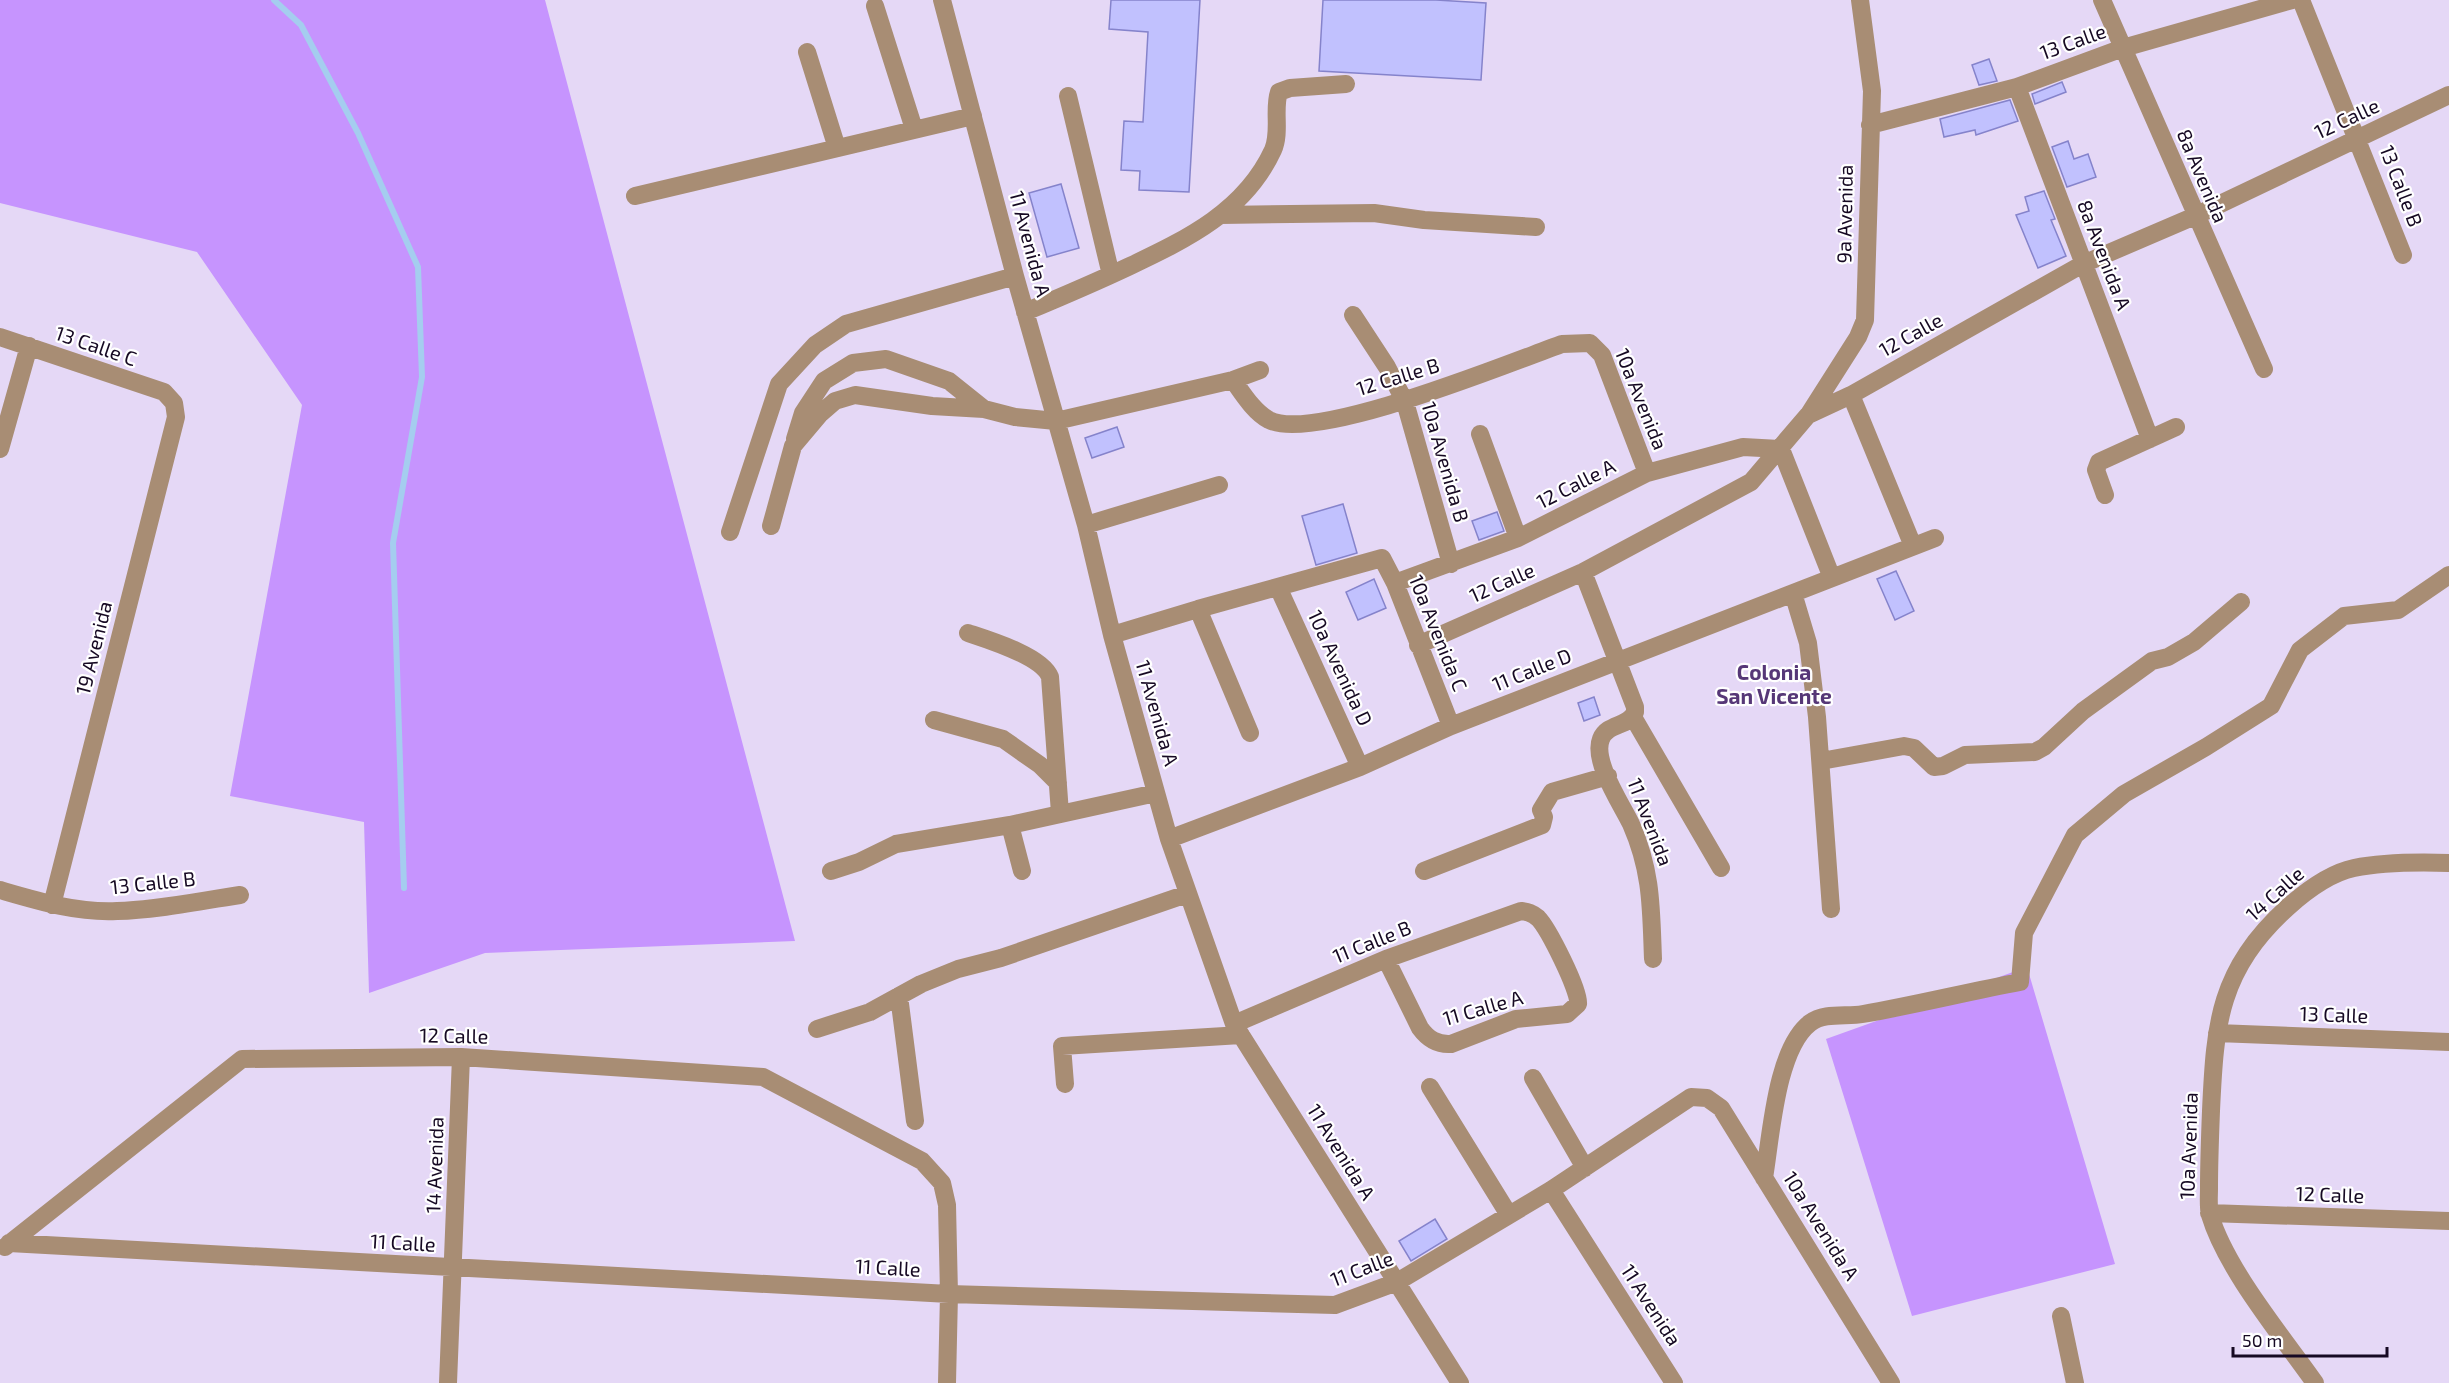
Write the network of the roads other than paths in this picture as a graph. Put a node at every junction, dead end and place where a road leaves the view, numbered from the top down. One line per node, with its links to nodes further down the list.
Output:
1 (942, 0): 13 (street, 11 Avenida A)
2 (1860, 0): 14 (street, 9a Avenida)
3 (2102, 0): 7 (street, 8a Avenida)
4 (2292, 0): 7 (street, 13 Calle)
5 (2301, 0): 16 (street, 13 Calle B)
6 (875, 6): 15 (street)
7 (2123, 48): 10 (street, 13 Calle); 20 (street, 8a Avenida)
8 (807, 52): 17 (street)
9 (1346, 84): 19 (street)
10 (2017, 87): 14 (street, 13 Calle); 23 (street, 8a Avenida A)
11 (2449, 95): 16 (street, 12 Calle)
12 (1068, 96): 24 (street)
13 (973, 116): 15 (street); 25 (street, 11 Avenida A)
14 (1870, 125): 38 (street, 9a Avenida)
15 (914, 129): 17 (street)
16 (2358, 138): 20 (street, 12 Calle); 22 (street, 13 Calle B)
17 (837, 148): 18 (street)
18 (635, 196)
19 (1220, 215): 21 (street); 24 (street)
20 (2195, 216): 23 (street, 12 Calle); 31 (street, 8a Avenida)
21 (1536, 227)
22 (2403, 255)
23 (2083, 264): 34 (street, 12 Calle); 42 (street, 8a Avenida A)
24 (1110, 275): 26 (street)
25 (1015, 276): 26 (street, 11 Avenida A); 51 (street)
26 (1025, 312): 39 (street, 11 Avenida A)
27 (1353, 315): 35 (street, 10a Avenida B)
28 (0, 337): 30 (street, 13 Calle C)
29 (1590, 343): 35 (street, 12 Calle B); 46 (street, 10a Avenida)
30 (29, 346): 36 (street, 13 Calle C); 44 (street)
31 (2264, 369)
32 (1260, 370): 33 (street)
33 (1233, 380): 35 (street, 12 Calle B); 39 (street)
34 (1851, 395): 38 (street, 12 Calle); 54 (street)
35 (1405, 402): 55 (street, 10a Avenida B)
36 (174, 403): 88 (street, 19 Avenida)
37 (984, 409): 39 (street); 43 (street); 43 (street)
38 (1808, 415): 45 (street, 12 Calle)
39 (1056, 421): 49 (street, 11 Avenida A)
40 (2176, 427): 42 (street)
41 (1480, 434): 52 (street)
42 (2150, 439): 48 (street)
43 (793, 446): 50 (street)
44 (0, 449)
45 (1782, 449): 46 (street, 12 Calle A); 56 (street, 12 Calle); 58 (street)
46 (1647, 473): 52 (street, 12 Calle A)
47 (1219, 484): 49 (street)
48 (2105, 495)
49 (1086, 525): 65 (street, 11 Avenida A)
50 (771, 526)
51 (730, 532)
52 (1518, 538): 55 (street, 12 Calle A)
53 (1935, 538): 54 (street, 11 Calle D)
54 (1913, 546): 58 (street, 11 Calle D)
55 (1451, 564): 59 (street, 12 Calle A)
56 (1583, 572): 66 (street, 12 Calle); 67 (street)
57 (2449, 575): 106 (street)
58 (1832, 578): 61 (street, 11 Calle D)
59 (1395, 583): 60 (street, 10a Avenida C); 66 (street, 10a Avenida C)
60 (1278, 587): 63 (street); 73 (street, 10a Avenida D)
61 (1793, 593): 67 (street, 11 Calle D); 72 (street)
62 (2241, 602): 72 (street)
63 (1197, 609): 65 (street); 71 (street)
64 (968, 633): 75 (street)
65 (1112, 635): 76 (street, 11 Avenida A)
66 (1418, 645): 70 (street, 10a Avenida C)
67 (1616, 660): 68 (street); 70 (street, 11 Calle D)
68 (1633, 717): 74 (street, 11 Avenida); 81 (street)
69 (934, 720): 75 (street)
70 (1451, 726): 73 (street, 11 Calle D)
71 (1250, 733)
72 (1821, 761): 89 (street)
73 (1360, 767): 79 (street, 11 Calle D)
74 (1608, 776): 83 (street); 92 (street, 11 Avenida)
75 (1058, 783): 77 (street)
76 (1156, 793): 77 (street); 79 (street, 11 Avenida A)
77 (1060, 813): 78 (street)
78 (1010, 825): 82 (street); 84 (street)
79 (1169, 839): 87 (street, 11 Avenida A)
80 (2449, 863): 90 (street, 14 Calle)
81 (1721, 868)
82 (1022, 871)
83 (1424, 871)
84 (831, 872)
85 (0, 890): 88 (street, 13 Calle B)
86 (240, 894): 88 (street, 13 Calle B)
87 (1187, 894): 93 (street); 96 (street, 11 Avenida A)
88 (52, 905)
89 (1831, 909)
90 (2244, 956): 97 (street, 10a Avenida)
91 (1386, 959): 94 (street, 11 Calle A); 94 (street, 11 Calle B); 96 (street, 11 Calle B)
92 (1653, 959)
93 (899, 996): 95 (street); 104 (street)
94 (1578, 1004)
95 (817, 1029)
96 (1238, 1030): 101 (street, 11 Calle B); 113 (street, 11 Avenida A)
97 (2217, 1033): 98 (street, 13 Calle); 108 (street, 10a Avenida)
98 (2449, 1042)
99 (461, 1057): 111 (street, 12 Calle); 112 (street, 14 Avenida); 114 (street, 12 Calle)
100 (1533, 1078): 105 (street)
101 (1065, 1084)
102 (1430, 1087): 109 (street)
103 (1707, 1098): 105 (street, 11 Calle); 106 (street, 10a Avenida A)
104 (915, 1121)
105 (1585, 1167): 107 (street, 11 Calle)
106 (1764, 1178): 120 (street, 10a Avenida A)
107 (1551, 1190): 109 (street, 11 Calle); 119 (street, 11 Avenida)
108 (2209, 1213): 110 (street, 12 Calle); 122 (street, 10a Avenida)
109 (1509, 1215): 113 (street, 11 Calle)
110 (2449, 1221)
111 (5, 1247): 112 (street, 11 Calle)
112 (454, 1268): 114 (street, 11 Calle); 116 (street, 14 Avenida)
113 (1397, 1282): 114 (street, 11 Calle); 118 (street, 11 Avenida A)
114 (950, 1293): 117 (street)
115 (2061, 1316): 121 (street)
116 (448, 1383)
117 (947, 1383)
118 (1461, 1383)
119 (1674, 1383)
120 (1891, 1383)
121 (2075, 1383)
122 (2315, 1383)

